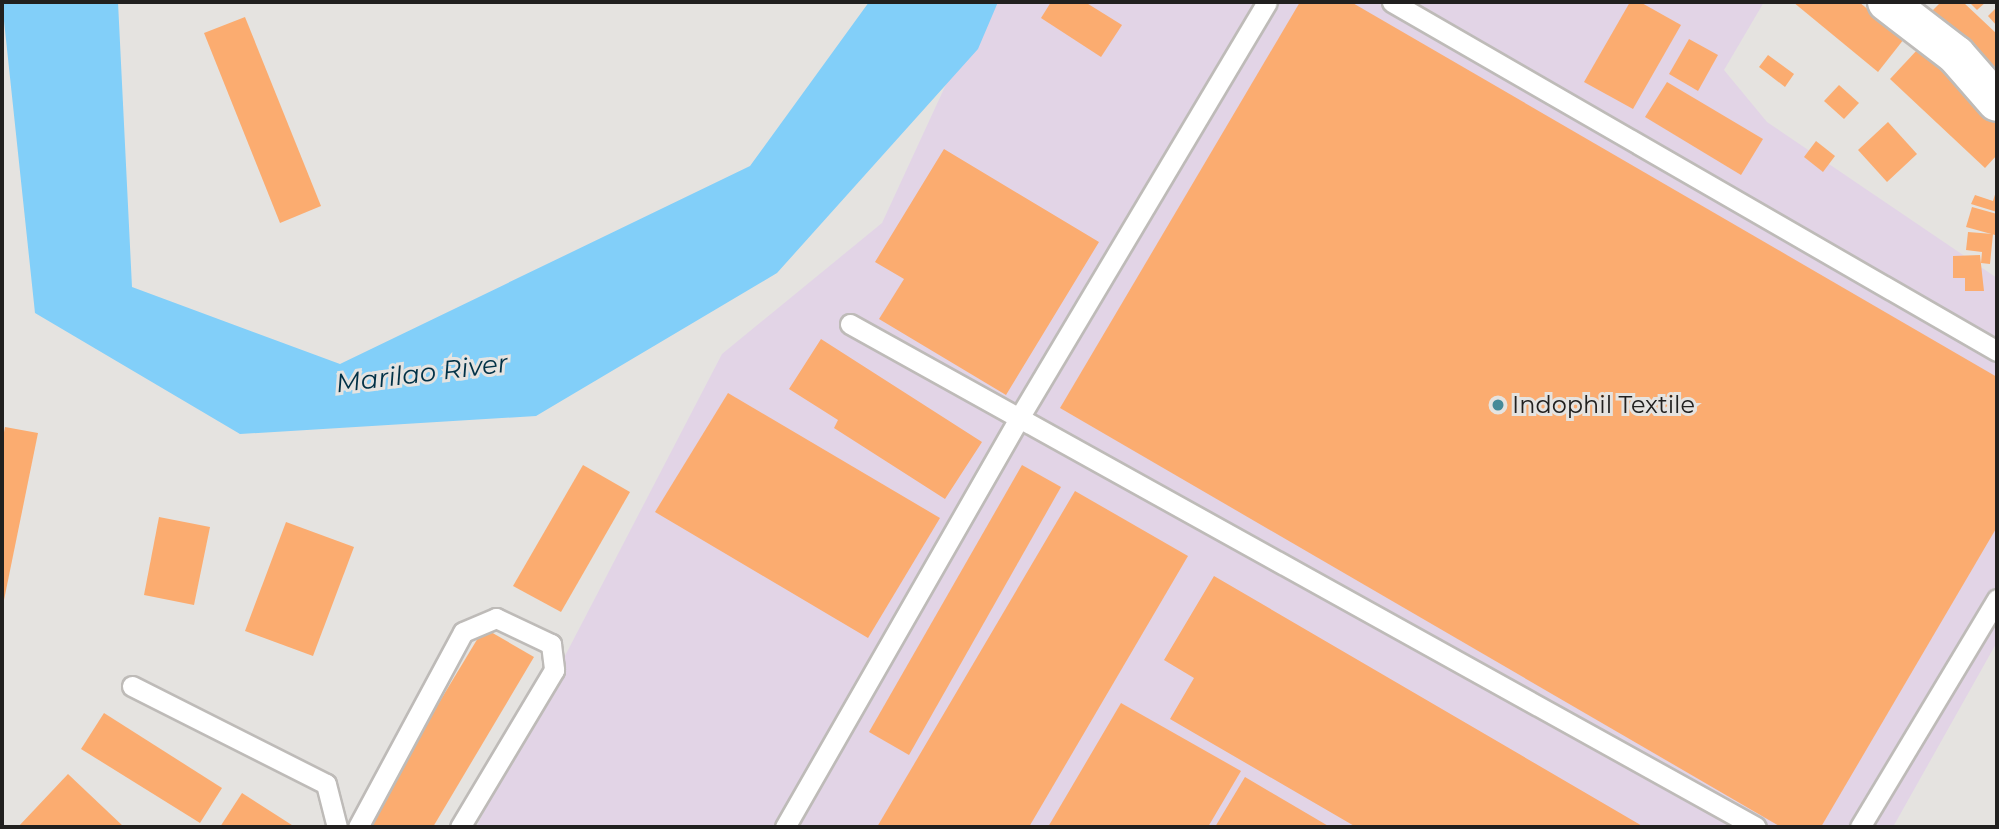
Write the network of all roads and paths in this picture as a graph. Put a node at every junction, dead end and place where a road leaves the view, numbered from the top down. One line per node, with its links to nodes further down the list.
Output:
1 (1267, 2): 7 (lane)
2 (1392, 2): 6 (lane)
3 (1887, 2): 4 (street)
4 (1997, 102)
5 (850, 324): 7 (lane)
6 (1997, 351)
7 (1019, 418): 13 (lane); 14 (lane)
8 (1997, 599): 15 (lane)
9 (132, 687): 10 (lane)
10 (337, 827)
11 (358, 827): 12 (lane)
12 (460, 827)
13 (785, 827)
14 (1756, 827)
15 (1860, 827)

